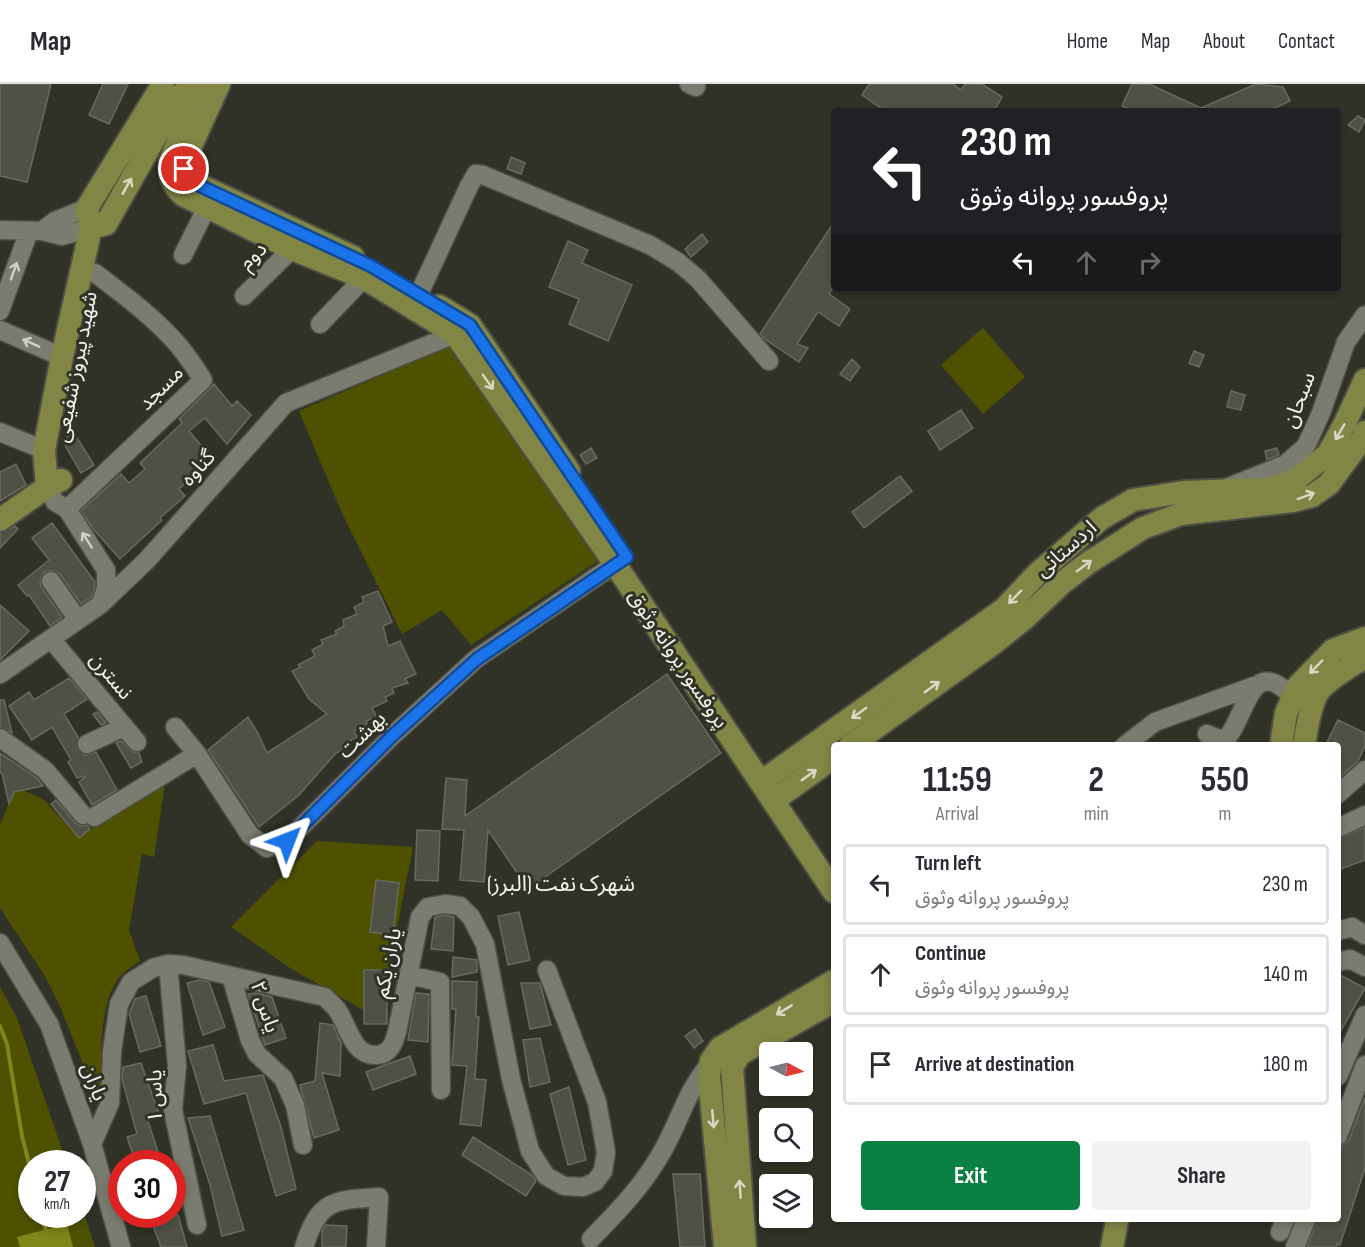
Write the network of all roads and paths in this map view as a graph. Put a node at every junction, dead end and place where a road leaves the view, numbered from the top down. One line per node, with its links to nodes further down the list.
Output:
1 (164, 84): 7 (main road, شهید پیروز شفیعی)
2 (196, 84): 4 (main road, شهید پیروز شفیعی); 5 (main road, پروفسور پروانه وثوق)
3 (219, 84): 10 (main road, پروفسور پروانه وثوق)
4 (153, 138): 5 (main road); 7 (main road, شهید پیروز شفیعی, one-way to 4)
5 (177, 144): 6 (main road, پروفسور پروانه وثوق)
6 (207, 207): 10 (main road, پروفسور پروانه وثوق); 11 (street)
7 (95, 220): 9 (street); 13 (main road, شهید پیروز شفیعی); 21 (main road, شهید پیروز شفیعی)
8 (0, 230): 9 (street)
9 (35, 231): 16 (street, one-way to 9)
10 (296, 241): 12 (main road, پروفسور پروانه وثوق); 14 (street, دوم)
11 (183, 255)
12 (368, 272): 15 (main road, پروفسور پروانه وثوق); 18 (street)
13 (95, 273): 21 (main road, شهید پیروز شفیعی); 30 (street, مسجد)
14 (244, 296)
15 (416, 301): 20 (main road, پروفسور پروانه وثوق); 22 (street)
16 (0, 311)
17 (1365, 315): 28 (street, سبحان)
18 (320, 324)
19 (0, 330): 21 (street, one-way to 19)
20 (467, 331): 34 (main road, پروفسور پروانه وثوق); 35 (street, گناوه)
21 (68, 359): 26 (main road, شهید پیروز شفیعی)
22 (769, 361)
23 (1365, 380): 28 (main road, اردستانی, one-way to 28)
24 (0, 432): 26 (street)
25 (1365, 432): 33 (main road, اردستانی, one-way to 25)
26 (52, 452): 27 (main road, شهید پیروز شفیعی)
27 (55, 483): 30 (street); 32 (main road)
28 (1218, 491): 29 (main road, اردستانی)
29 (1183, 492): 31 (main road, اردستانی); 33 (main road)
30 (67, 509): 36 (street, one-way to 30)
31 (1102, 518): 33 (main road); 52 (main road, اردستانی, one-way to 52)
32 (0, 520)
33 (1143, 528): 53 (main road, اردستانی, one-way to 33)
34 (621, 561): 58 (street, بهشت); 61 (main road, پروفسور پروانه وثوق)
35 (140, 567): 36 (street); 38 (street, گناوه)
36 (106, 570): 38 (street)
37 (51, 581): 39 (street)
38 (100, 604): 39 (street, گناوه)
39 (78, 620): 41 (street, گناوه)
40 (1365, 638): 45 (main road, one-way to 45)
41 (51, 639): 43 (street, گناوه); 46 (street, نسترن)
42 (1365, 658): 56 (main road)
43 (0, 674)
44 (1254, 686): 45 (street); 48 (street); 54 (street)
45 (1293, 697): 55 (main road)
46 (124, 727): 50 (street, نسترن); 57 (street)
47 (175, 727): 58 (street, بهشت)
48 (1207, 734)
49 (0, 738): 58 (street)
50 (136, 742)
51 (831, 742): 61 (main road, اردستانی, one-way to 61)
52 (832, 742)
53 (856, 742)
54 (1129, 742)
55 (1282, 742)
56 (1305, 742)
57 (87, 744)
58 (197, 754)
59 (831, 758): 61 (main road, one-way to 59)
60 (1365, 771): 62 (street)
61 (772, 788): 65 (main road, پروفسور پروانه وثوق); 66 (main road, پروفسور پروانه وثوق)
62 (1341, 791)
63 (1365, 815): 64 (street)
64 (1341, 827)
65 (831, 862)
66 (831, 887)
67 (1341, 930): 68 (street)
68 (1365, 935)
69 (0, 943): 84 (street, یاران)
70 (1341, 961): 72 (street)
71 (168, 964): 75 (street, یاران یکم); 84 (street); 89 (street, یاس ۱)
72 (1365, 967)
73 (547, 970): 74 (street, یاران یکم)
74 (408, 975): 75 (street, یاران یکم); 82 (street)
75 (231, 976): 85 (street, یاس ۲)
76 (831, 983): 79 (main road, one-way to 79)
77 (831, 1003): 79 (main road)
78 (1365, 1015): 81 (street)
79 (718, 1064): 90 (street); 94 (main road, one-way to 94); 95 (main road, one-way to 79)
80 (1365, 1065): 83 (street)
81 (1341, 1069)
82 (441, 1090)
83 (1341, 1128)
84 (92, 1144): 91 (street, یاران)
85 (303, 1145)
86 (1102, 1222): 96 (main road)
87 (1117, 1222): 97 (main road)
88 (1305, 1222): 98 (street)
89 (197, 1226)
90 (591, 1239)
91 (120, 1247)
92 (304, 1247): 93 (street)
93 (376, 1247)
94 (725, 1247)
95 (745, 1247)
96 (1097, 1247)
97 (1112, 1247)
98 (1295, 1247)

